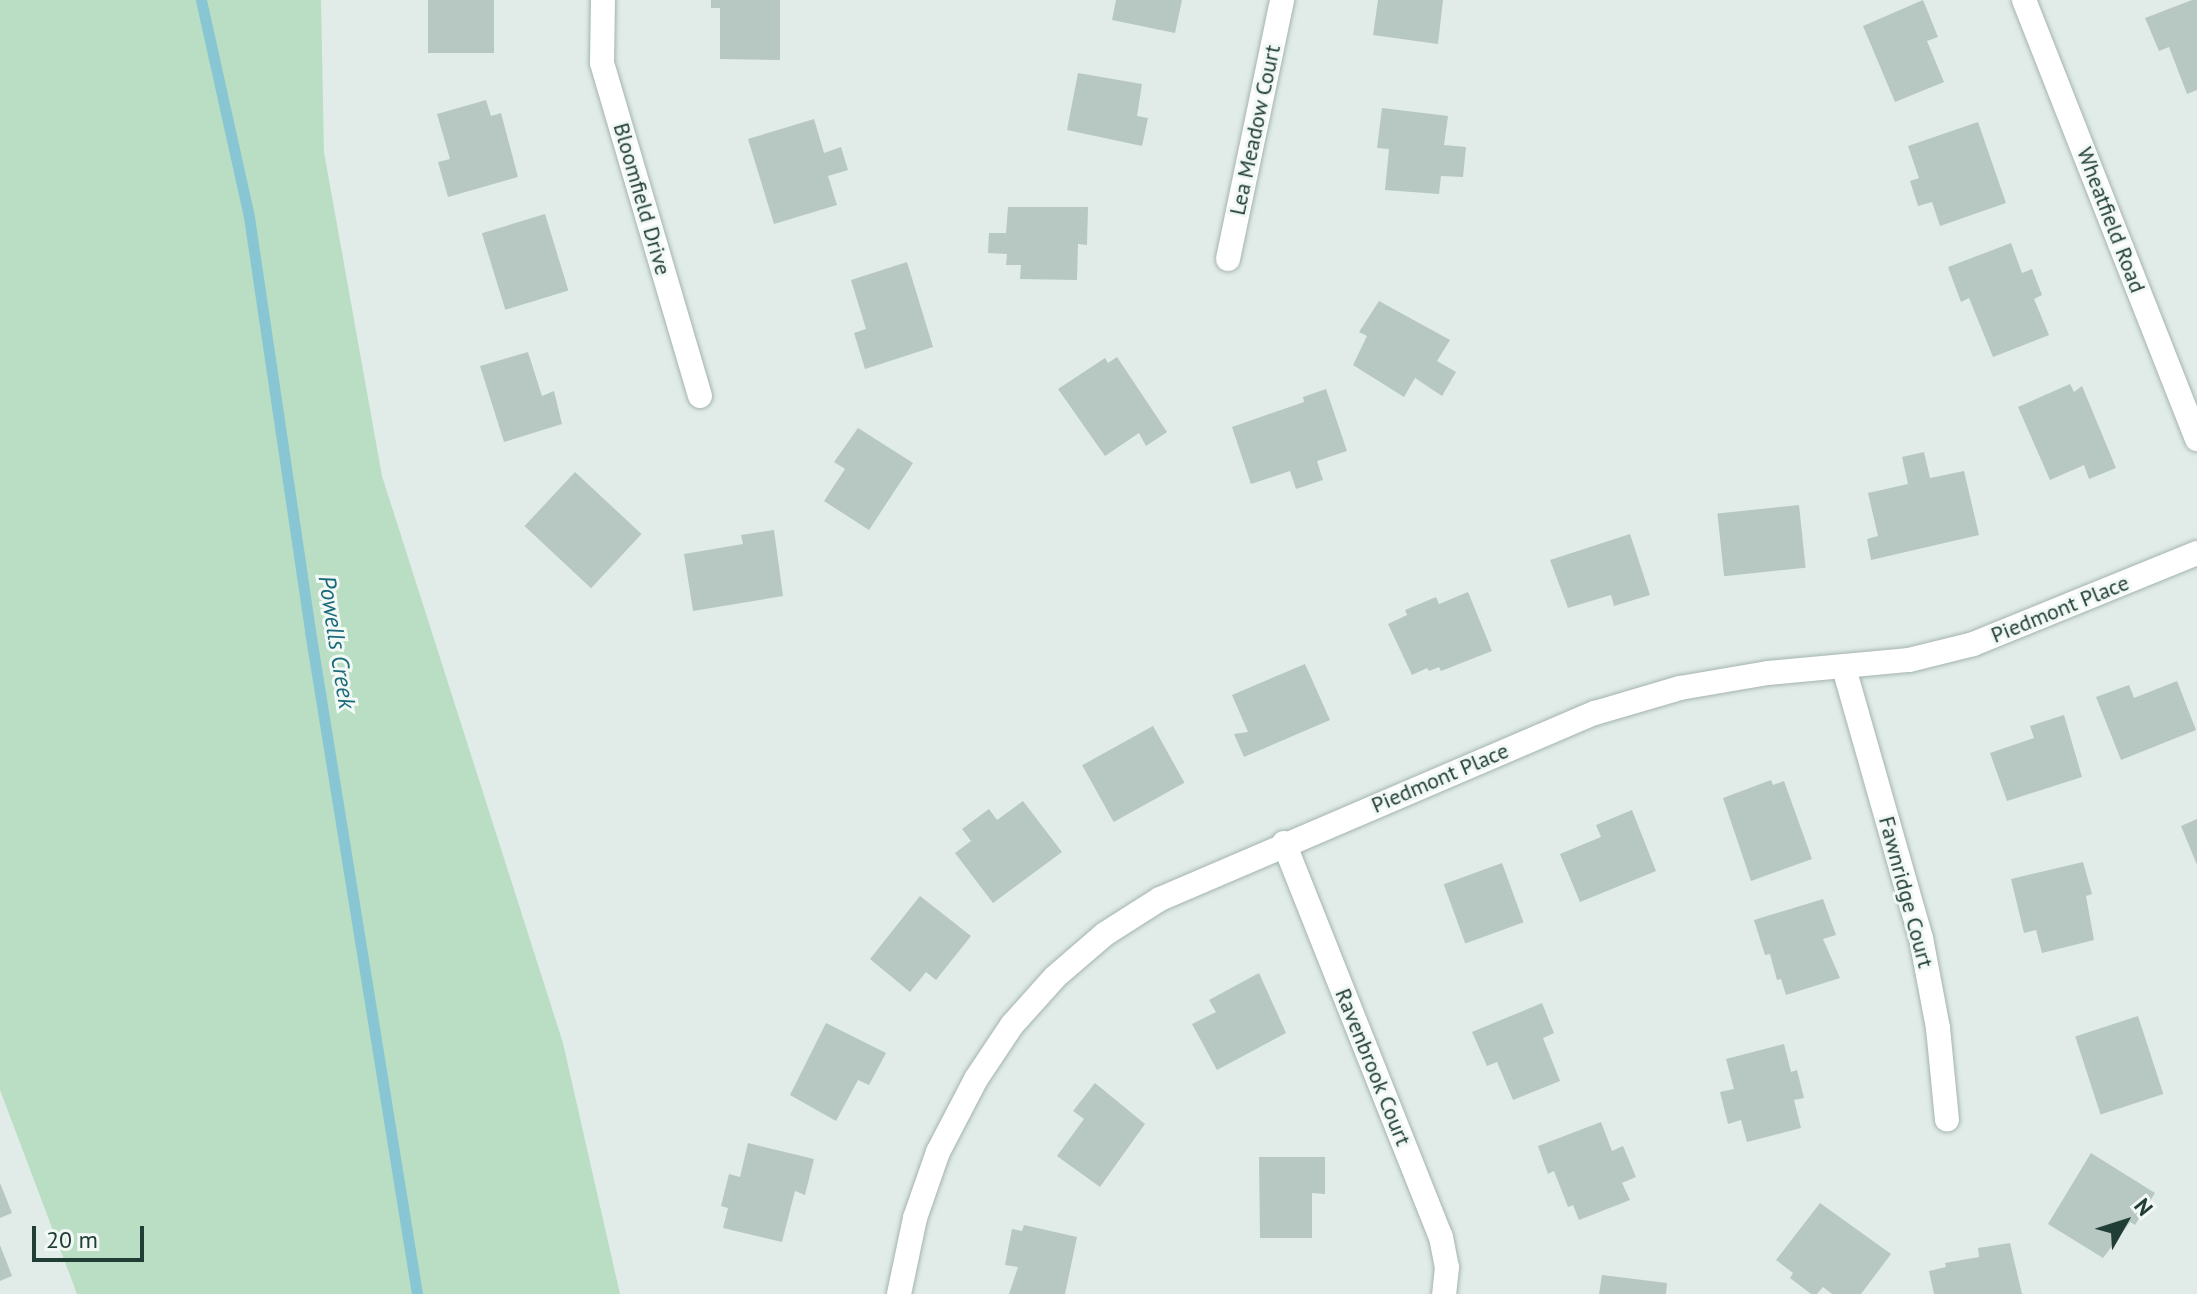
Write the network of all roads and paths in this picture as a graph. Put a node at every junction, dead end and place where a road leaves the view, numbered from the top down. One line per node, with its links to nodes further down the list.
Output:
1 (603, 0): 5 (street, Bloomfield Drive)
2 (1282, 0): 4 (street, Lea Meadow Court)
3 (2024, 0): 6 (street, Wheatfield Road)
4 (1228, 259)
5 (700, 396)
6 (2197, 439)
7 (2197, 553): 8 (street, Piedmont Place)
8 (1844, 668): 9 (street, Piedmont Place); 10 (street, Fawnridge Court)
9 (1284, 843): 11 (street, Piedmont Place); 12 (street, Ravenbrook Court)
10 (1947, 1120)
11 (899, 1294)
12 (1444, 1294)

